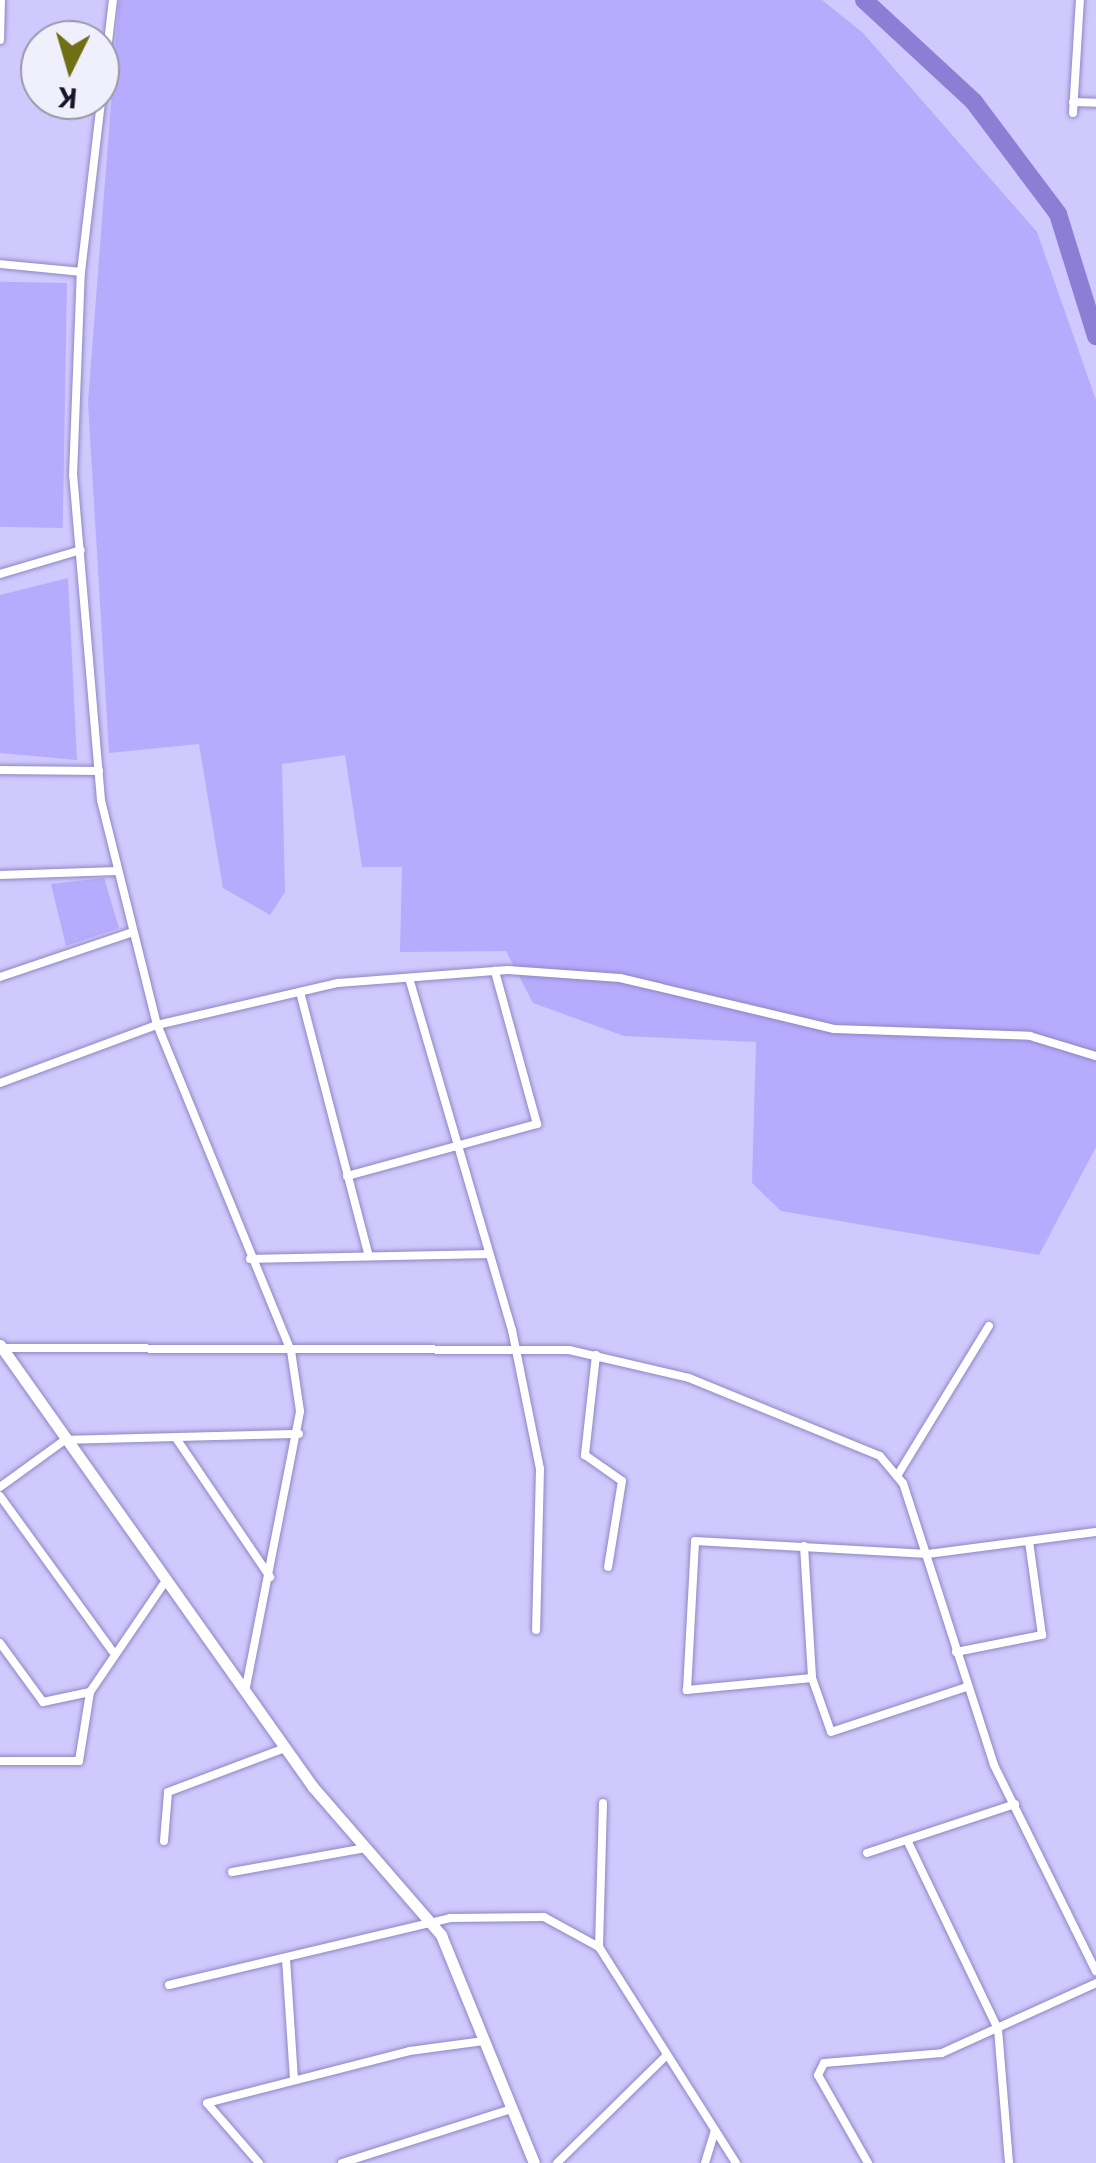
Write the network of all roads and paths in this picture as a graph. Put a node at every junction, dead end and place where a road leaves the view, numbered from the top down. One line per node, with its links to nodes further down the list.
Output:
1 (2, 0): 4 (street)
2 (113, 0): 7 (street)
3 (1080, 0): 5 (street)
4 (0, 40)
5 (1096, 103)
6 (0, 264): 7 (street)
7 (81, 272): 8 (street)
8 (81, 550): 9 (street); 11 (street)
9 (0, 574)
10 (0, 770): 11 (street)
11 (99, 771): 12 (street)
12 (117, 870): 13 (street); 14 (street)
13 (0, 876)
14 (134, 932): 16 (street); 19 (street)
15 (495, 971): 17 (street); 20 (street); 22 (street)
16 (0, 977)
17 (408, 978): 18 (street); 22 (street)
18 (300, 992): 19 (street); 23 (street)
19 (157, 1025): 21 (street); 26 (street)
20 (1096, 1056)
21 (0, 1082)
22 (459, 1147): 23 (street); 24 (street)
23 (347, 1176): 25 (street)
24 (488, 1254): 25 (street); 28 (street)
25 (370, 1256): 26 (street)
26 (250, 1259): 30 (street)
27 (989, 1326): 35 (street)
28 (514, 1346): 30 (street); 31 (street); 45 (street)
29 (2, 1347): 30 (street); 34 (street)
30 (291, 1351): 32 (street)
31 (596, 1355): 35 (street); 42 (street)
32 (298, 1434): 33 (street); 43 (street)
33 (176, 1438): 34 (street); 43 (street)
34 (65, 1440): 36 (street); 44 (street)
35 (896, 1476): 41 (street)
36 (0, 1487)
37 (0, 1496): 47 (street)
38 (1096, 1532): 39 (street)
39 (1029, 1541): 41 (street); 48 (street)
40 (804, 1546): 41 (street); 49 (street); 49 (street)
41 (928, 1554): 48 (street)
42 (608, 1567)
43 (270, 1577): 52 (street)
44 (163, 1584): 47 (street); 52 (street)
45 (536, 1630)
46 (0, 1643): 51 (street)
47 (112, 1651): 51 (street)
48 (956, 1652): 50 (street)
49 (812, 1678): 50 (street)
50 (966, 1687): 56 (street)
51 (90, 1692): 54 (street)
52 (245, 1692): 53 (street)
53 (285, 1748): 58 (street); 59 (street)
54 (0, 1761)
55 (603, 1803): 63 (street)
56 (1015, 1804): 57 (street); 65 (street)
57 (907, 1840): 60 (street); 68 (street)
58 (164, 1841)
59 (366, 1848): 61 (street); 62 (street)
60 (868, 1853)
61 (232, 1872)
62 (429, 1922): 63 (street); 64 (street); 69 (street)
63 (599, 1947): 70 (street)
64 (286, 1960): 67 (street); 71 (street)
65 (1096, 1970)
66 (1096, 1983): 68 (street)
67 (169, 1985)
68 (998, 2029): 80 (street); 81 (street)
69 (484, 2042): 71 (street); 72 (street)
70 (666, 2056): 73 (street); 77 (street)
71 (294, 2079): 74 (street)
72 (512, 2109): 75 (street); 76 (street)
73 (715, 2130): 78 (street); 79 (street)
74 (259, 2163)
75 (342, 2163)
76 (534, 2163)
77 (557, 2163)
78 (705, 2163)
79 (736, 2163)
80 (868, 2163)
81 (1009, 2163)

